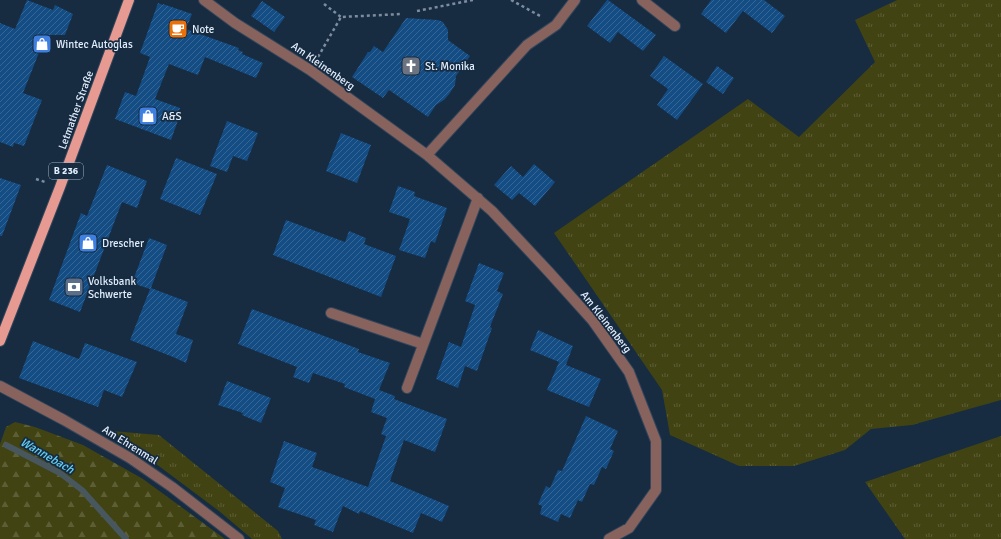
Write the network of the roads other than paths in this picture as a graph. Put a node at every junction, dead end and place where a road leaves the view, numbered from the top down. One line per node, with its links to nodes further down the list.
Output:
1 (130, 0): 9 (main road, Letmather Straße / B 236)
2 (204, 0): 6 (street, Am Kleinenberg)
3 (575, 0): 6 (street)
4 (642, 0): 5 (street)
5 (674, 26)
6 (427, 155): 7 (street, Am Kleinenberg)
7 (478, 198): 10 (street); 14 (street, Am Kleinenberg)
8 (331, 313): 10 (street)
9 (0, 341)
10 (423, 344): 12 (street)
11 (0, 386): 13 (street, Am Ehrenmal)
12 (407, 388)
13 (239, 539)
14 (609, 539)

